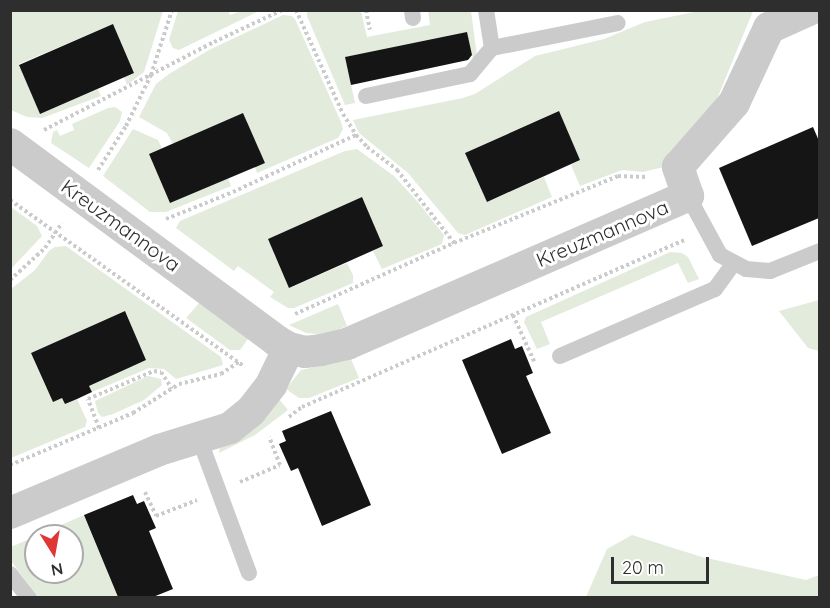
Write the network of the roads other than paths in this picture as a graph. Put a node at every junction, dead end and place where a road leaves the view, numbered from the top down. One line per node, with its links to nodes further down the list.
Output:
1 (486, 10): 4 (lane)
2 (809, 10): 7 (street, Kreuzmannova)
3 (618, 23): 4 (lane)
4 (492, 48): 5 (lane)
5 (366, 96)
6 (10, 144): 10 (street, Kreuzmannova)
7 (683, 182): 9 (lane); 10 (street, Kreuzmannova)
8 (819, 251): 9 (lane)
9 (734, 263): 11 (lane)
10 (289, 348): 12 (street)
11 (560, 356)
12 (199, 438): 13 (street); 14 (lane)
13 (10, 513)
14 (249, 573)
15 (10, 574): 16 (lane)
16 (29, 597)

